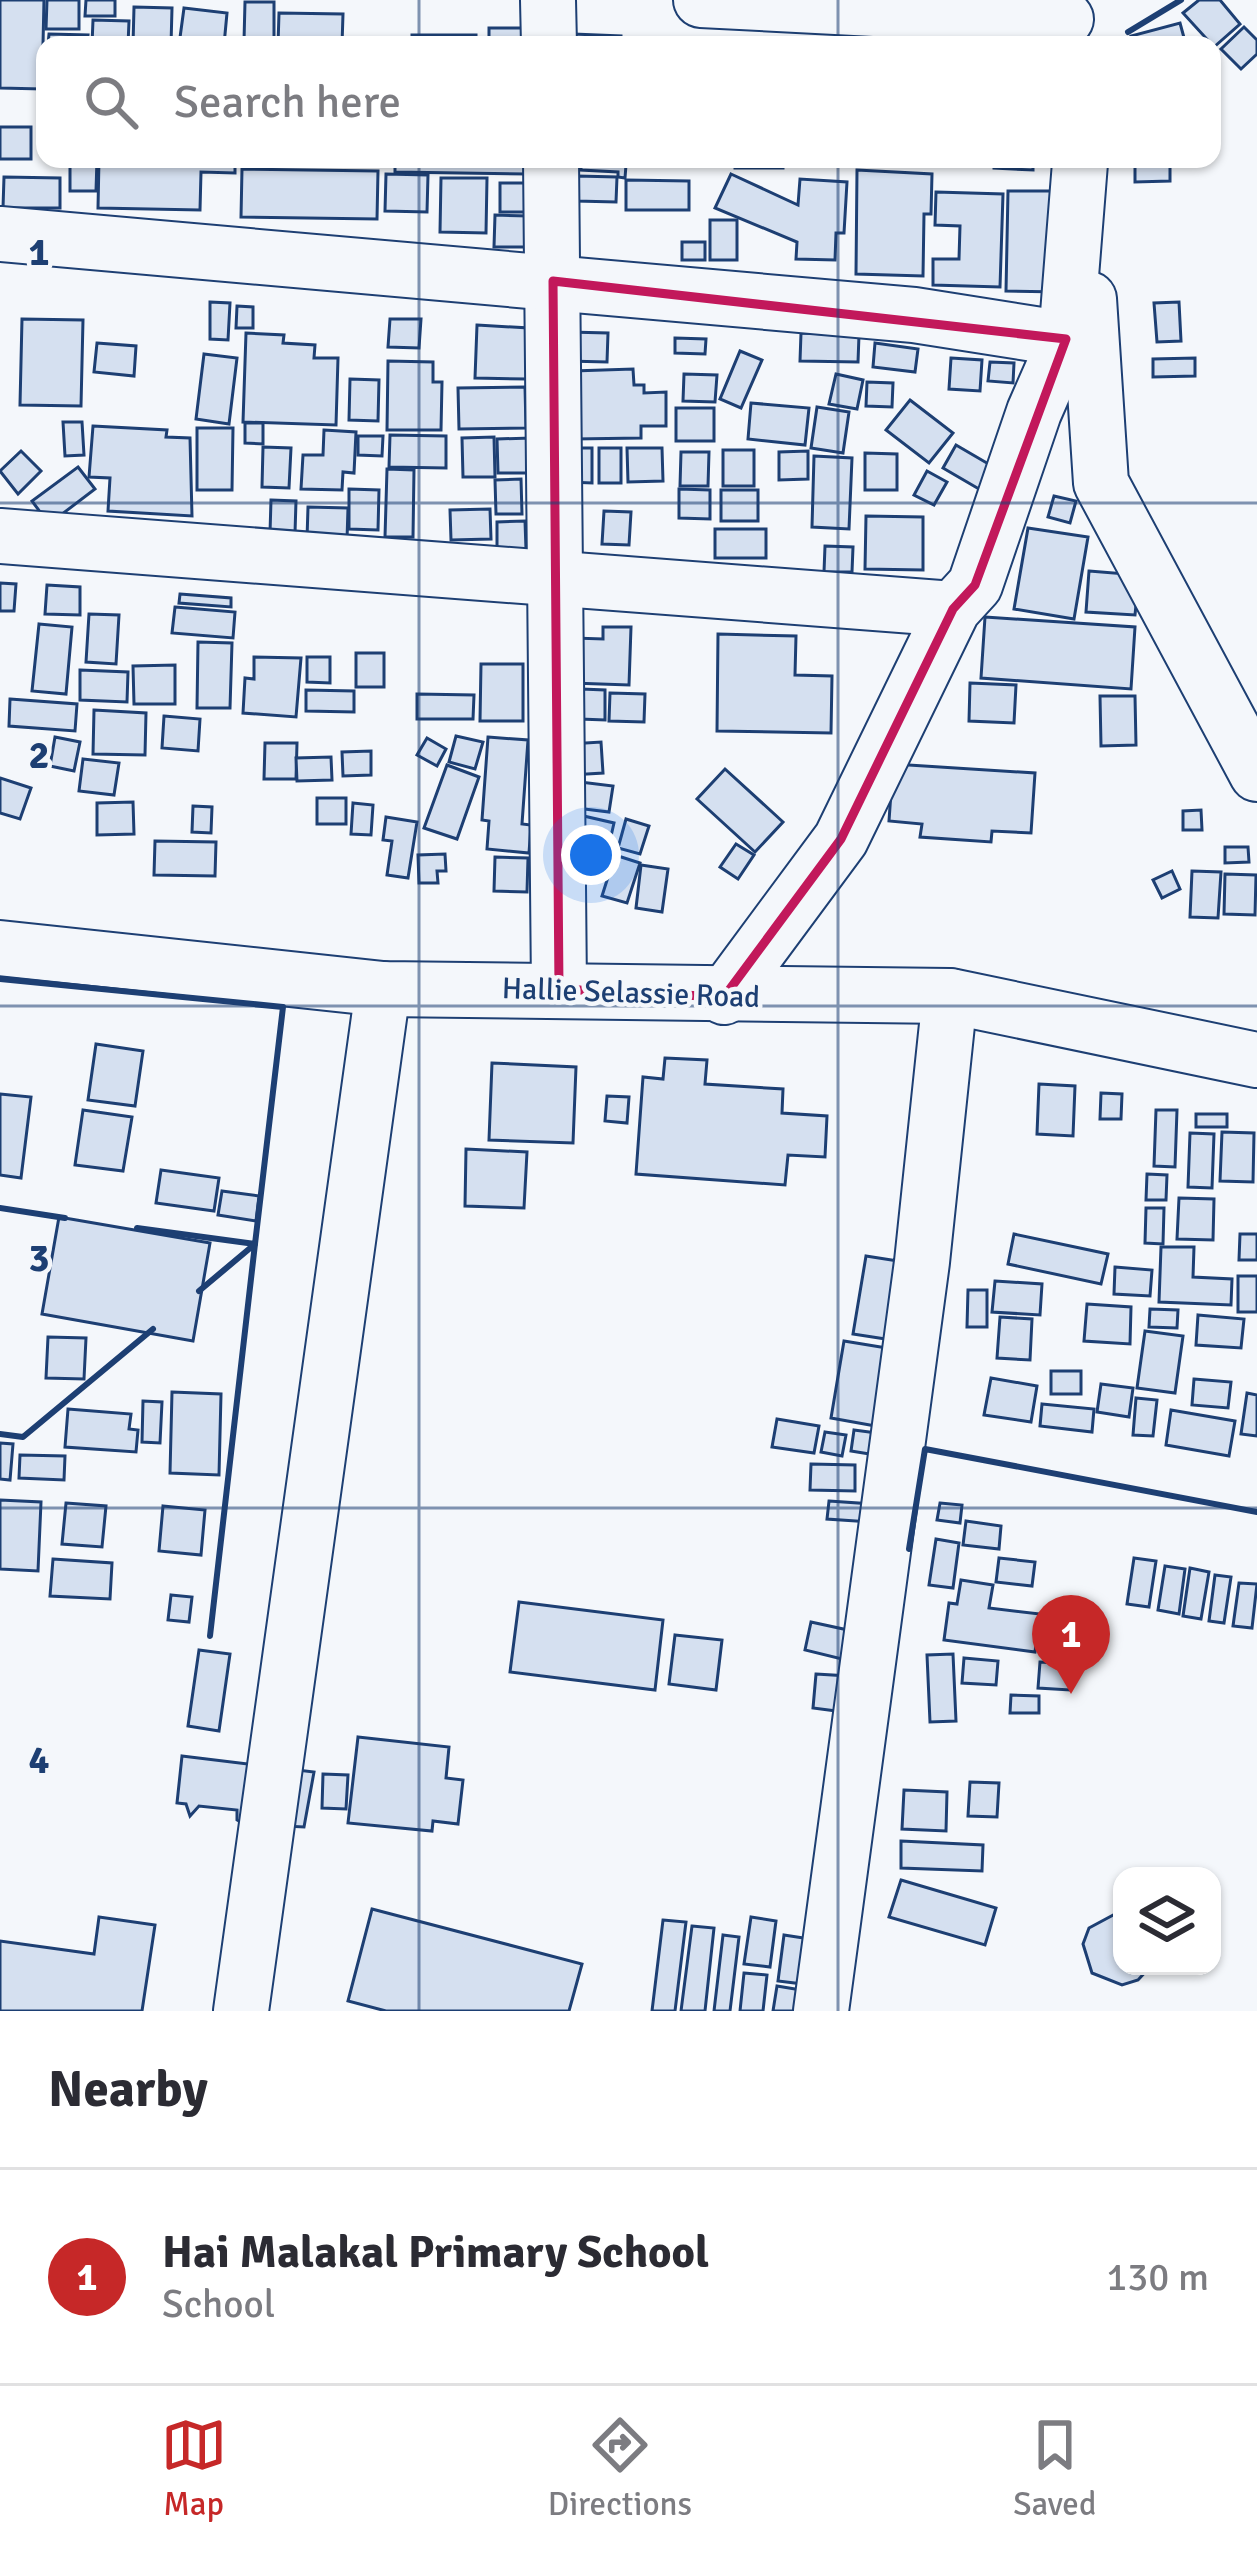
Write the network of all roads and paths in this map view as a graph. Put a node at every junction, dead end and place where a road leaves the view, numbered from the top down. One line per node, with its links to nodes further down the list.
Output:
1 (548, 0): 4 (street)
2 (701, 0): 3 (street)
3 (1066, 21)
4 (549, 36)
5 (550, 168): 9 (street)
6 (1079, 168): 10 (street)
7 (1080, 168): 14 (street)
8 (0, 234): 9 (street)
9 (553, 280): 10 (street); 12 (street)
10 (1066, 339): 13 (street)
11 (0, 536): 12 (street)
12 (551, 578): 13 (street); 17 (street)
13 (953, 609): 19 (street)
14 (1257, 774)
15 (0, 948): 16 (street, Hallie Selassie Road)
16 (383, 989): 17 (street, Hallie Selassie Road); 21 (street)
17 (559, 989): 19 (street, Hallie Selassie Road)
18 (950, 996): 19 (street, Hallie Selassie Road); 20 (street, Hallie Selassie Road); 22 (street)
19 (724, 997)
20 (1257, 1060)
21 (241, 2011)
22 (820, 2011)

